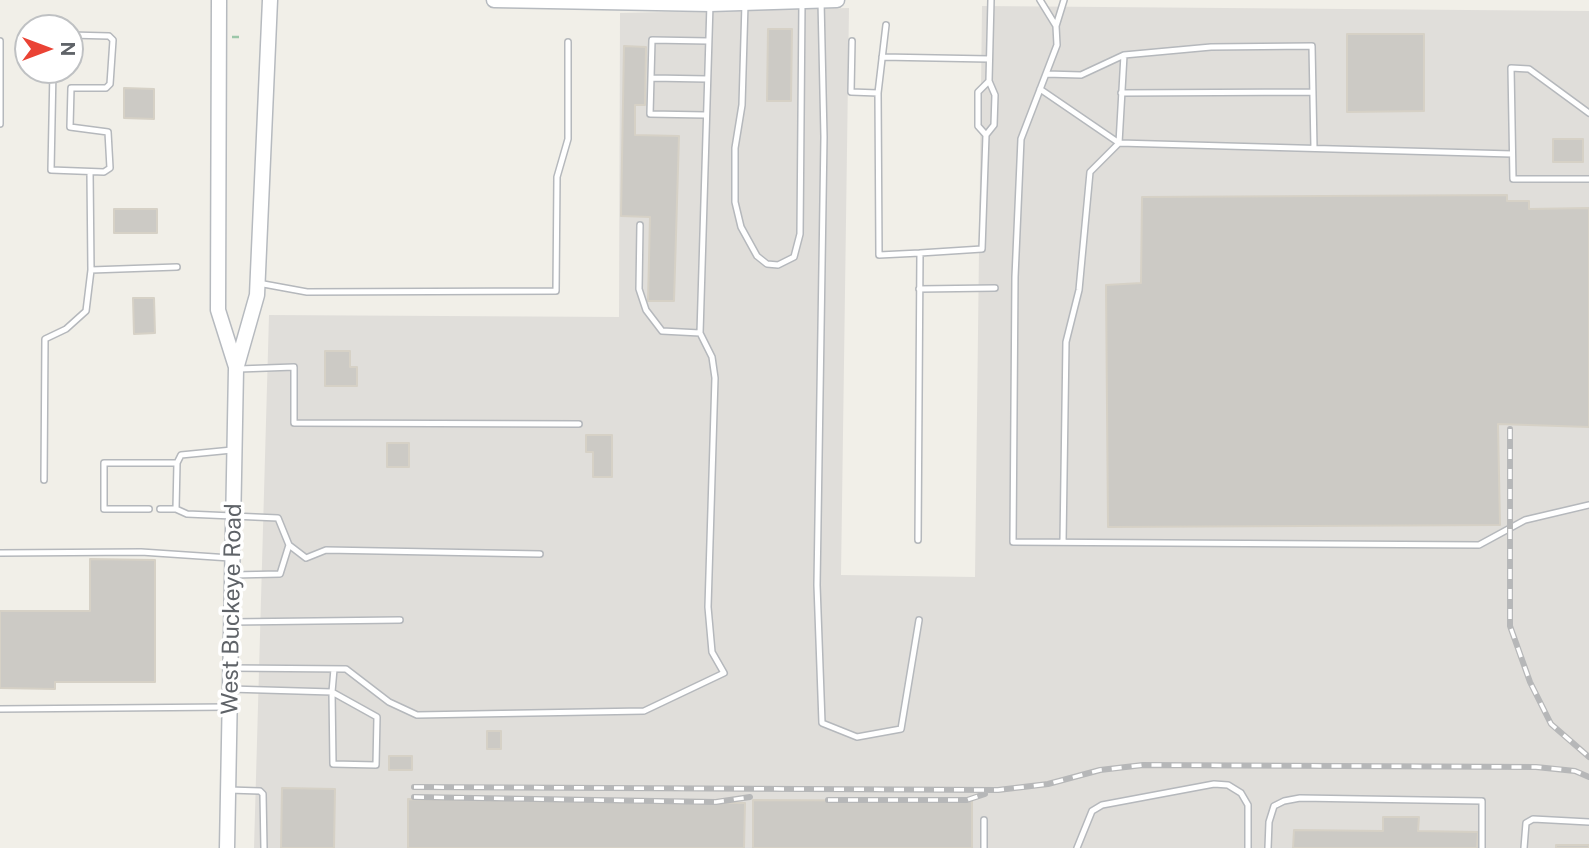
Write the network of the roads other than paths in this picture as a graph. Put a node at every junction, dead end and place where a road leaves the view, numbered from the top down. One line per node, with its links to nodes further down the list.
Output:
1 (219, 0): 48 (main road, West Buckeye Road)
2 (270, 0): 44 (main road, West Buckeye Road)
3 (494, 0): 10 (main road)
4 (837, 0): 8 (main road)
5 (990, 0): 21 (lane)
6 (1040, 0): 13 (lane)
7 (1064, 0): 13 (lane)
8 (821, 1): 9 (main road); 65 (lane)
9 (802, 2): 11 (main road); 11 (lane)
10 (710, 4): 11 (main road); 16 (lane)
11 (745, 4)
12 (886, 26): 20 (lane)
13 (1056, 26): 22 (lane)
14 (84, 35): 38 (lane)
15 (0, 41): 33 (lane)
16 (708, 41): 23 (lane); 24 (lane)
17 (852, 41): 29 (lane)
18 (569, 42): 44 (lane)
19 (1124, 55): 22 (lane); 28 (lane); 30 (lane)
20 (882, 57): 21 (lane); 29 (lane)
21 (989, 59): 25 (lane)
22 (1046, 74): 27 (lane)
23 (652, 78): 24 (lane); 32 (lane)
24 (707, 79): 32 (lane)
25 (989, 82): 34 (lane); 34 (lane)
26 (53, 84): 38 (lane)
27 (1040, 89): 35 (lane); 59 (lane)
28 (1313, 92): 30 (lane); 36 (lane)
29 (878, 93): 41 (lane)
30 (1121, 93): 35 (lane)
31 (1589, 113): 37 (lane)
32 (705, 115): 47 (lane)
33 (0, 124)
34 (986, 135): 41 (lane)
35 (1119, 143): 36 (lane); 59 (lane)
36 (1314, 148): 37 (lane)
37 (1512, 154): 39 (lane)
38 (90, 172): 43 (lane)
39 (1589, 179)
40 (640, 225): 47 (lane)
41 (920, 253): 46 (lane)
42 (177, 267): 43 (lane)
43 (91, 270): 52 (lane)
44 (258, 283): 48 (main road, West Buckeye Road)
45 (995, 288): 46 (lane)
46 (919, 289): 58 (lane)
47 (700, 333): 69 (lane)
48 (236, 369): 49 (lane); 50 (main road, West Buckeye Road)
49 (579, 424)
50 (235, 450): 51 (lane); 57 (main road, West Buckeye Road)
51 (177, 463): 54 (lane); 56 (lane)
52 (44, 480)
53 (1589, 505): 59 (lane)
54 (149, 509)
55 (160, 509): 56 (lane)
56 (176, 509): 57 (lane)
57 (234, 515): 60 (lane); 63 (main road, West Buckeye Road)
58 (918, 540)
59 (1063, 542)
60 (289, 545): 62 (lane); 64 (lane)
61 (0, 553): 63 (lane)
62 (540, 554)
63 (233, 558): 64 (main road, West Buckeye Road)
64 (233, 575): 67 (main road, West Buckeye Road)
65 (919, 620)
66 (400, 621): 67 (lane)
67 (232, 622): 68 (main road, West Buckeye Road)
68 (231, 668): 69 (lane); 70 (main road, West Buckeye Road)
69 (334, 669): 71 (lane)
70 (230, 689): 71 (lane); 72 (main road, West Buckeye Road)
71 (332, 692): 71 (lane)
72 (230, 707): 73 (lane); 74 (main road, West Buckeye Road)
73 (0, 709)
74 (229, 790): 77 (main road, West Buckeye Road); 78 (lane)
75 (984, 820): 79 (lane)
76 (1589, 822): 84 (lane)
77 (228, 848)
78 (264, 848)
79 (984, 848)
80 (1077, 848): 81 (lane)
81 (1248, 848)
82 (1268, 848): 83 (lane)
83 (1482, 848)
84 (1524, 848)

